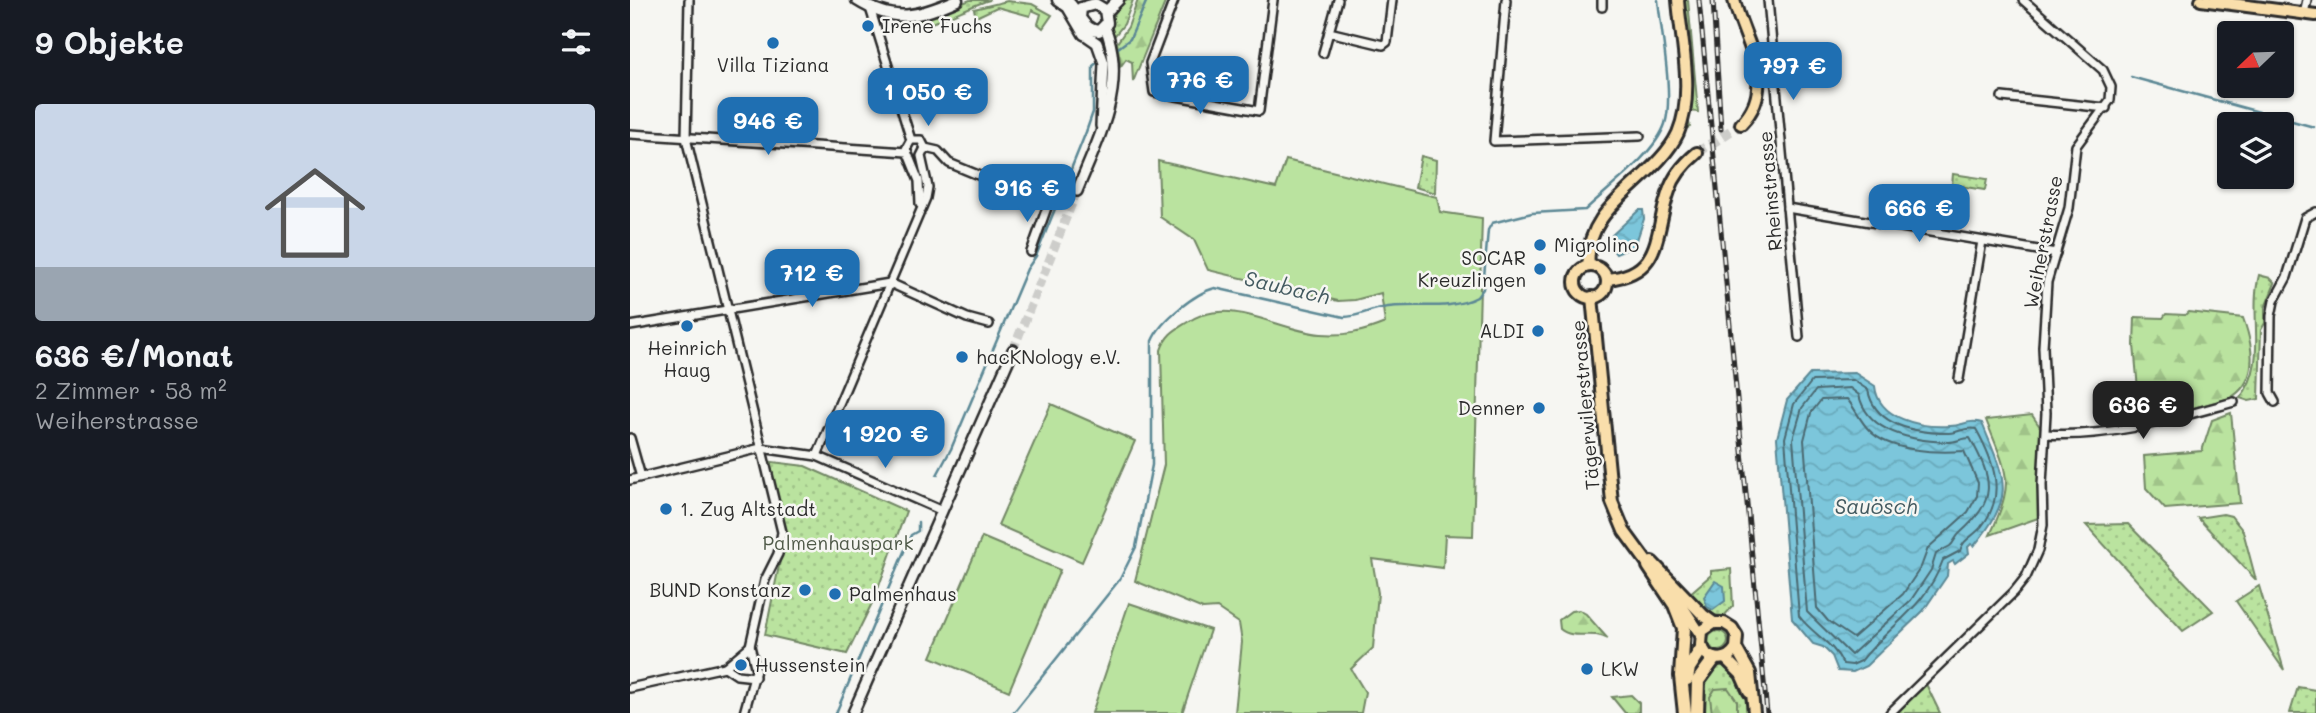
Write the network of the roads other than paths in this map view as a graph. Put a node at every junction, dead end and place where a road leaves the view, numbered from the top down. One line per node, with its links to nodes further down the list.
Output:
1 (690, 0): 32 (street)
2 (957, 0): 17 (main road)
3 (1058, 0): 21 (main road)
4 (1066, 0): 21 (main road)
5 (1118, 0): 19 (main road)
6 (1174, 0): 7 (street)
7 (1273, 0)
8 (1338, 0): 24 (street)
9 (1392, 0): 24 (street)
10 (1506, 0): 31 (street)
11 (1678, 0): 44 (main road)
12 (1734, 0): 28 (main road)
13 (1768, 0): 38 (street, Rheinstrasse)
14 (2023, 0): 27 (street)
15 (2201, 0): 20 (main road)
16 (2306, 0): 20 (street)
17 (863, 2): 33 (street)
18 (1085, 2): 19 (main road); 21 (main road)
19 (1104, 6): 22 (main road)
20 (2310, 14)
21 (1077, 20): 23 (main road)
22 (1105, 27): 23 (main road); 29 (street)
23 (1087, 32): 29 (street)
24 (1329, 32): 25 (street)
25 (1323, 53)
26 (2003, 97): 27 (street)
27 (2106, 108): 43 (street, Weiherstrasse)
28 (1741, 124)
29 (1101, 128): 37 (street)
30 (630, 134): 32 (street)
31 (1640, 136)
32 (686, 138): 36 (street); 48 (street)
33 (911, 140): 34 (street); 36 (street)
34 (923, 152): 36 (street); 40 (street); 42 (street)
35 (1698, 153): 45 (main road)
36 (909, 154): 40 (street)
37 (1077, 191)
38 (1787, 208): 41 (street); 51 (street, Rheinstrasse)
39 (2316, 212): 55 (street)
40 (918, 215): 46 (street)
41 (1982, 241): 43 (street); 53 (street)
42 (1031, 252)
43 (2056, 253): 56 (street, Weiherstrasse)
44 (1589, 266): 45 (main road); 47 (main road)
45 (1607, 279): 47 (main road)
46 (890, 282): 48 (street); 49 (street); 59 (street)
47 (1592, 298): 63 (main road, Tägerwilerstrasse)
48 (727, 309): 50 (street); 58 (street)
49 (989, 324)
50 (630, 326)
51 (1799, 337)
52 (1013, 350): 62 (street)
53 (1959, 379)
54 (2234, 402): 56 (street)
55 (2275, 402)
56 (2046, 434): 80 (street, Weiherstrasse)
57 (630, 438): 60 (street)
58 (761, 448): 59 (street); 60 (street); 67 (street)
59 (817, 456): 62 (street)
60 (640, 477): 61 (street)
61 (630, 480)
62 (940, 510): 76 (street)
63 (1635, 545): 64 (main road); 65 (main road)
64 (1649, 566): 66 (main road); 73 (highway)
65 (1714, 622): 66 (main road); 68 (main road)
66 (1701, 642): 69 (main road); 73 (highway)
67 (750, 646): 70 (street); 71 (street)
68 (1736, 648): 69 (main road); 74 (main road)
69 (1720, 658): 74 (main road); 78 (highway)
70 (725, 667): 71 (street); 72 (street)
71 (755, 677): 75 (street)
72 (630, 688)
73 (1684, 696): 77 (highway)
74 (1753, 701): 79 (main road)
75 (744, 713)
76 (853, 713)
77 (1685, 713)
78 (1697, 713)
79 (1755, 713)
80 (1890, 713)

